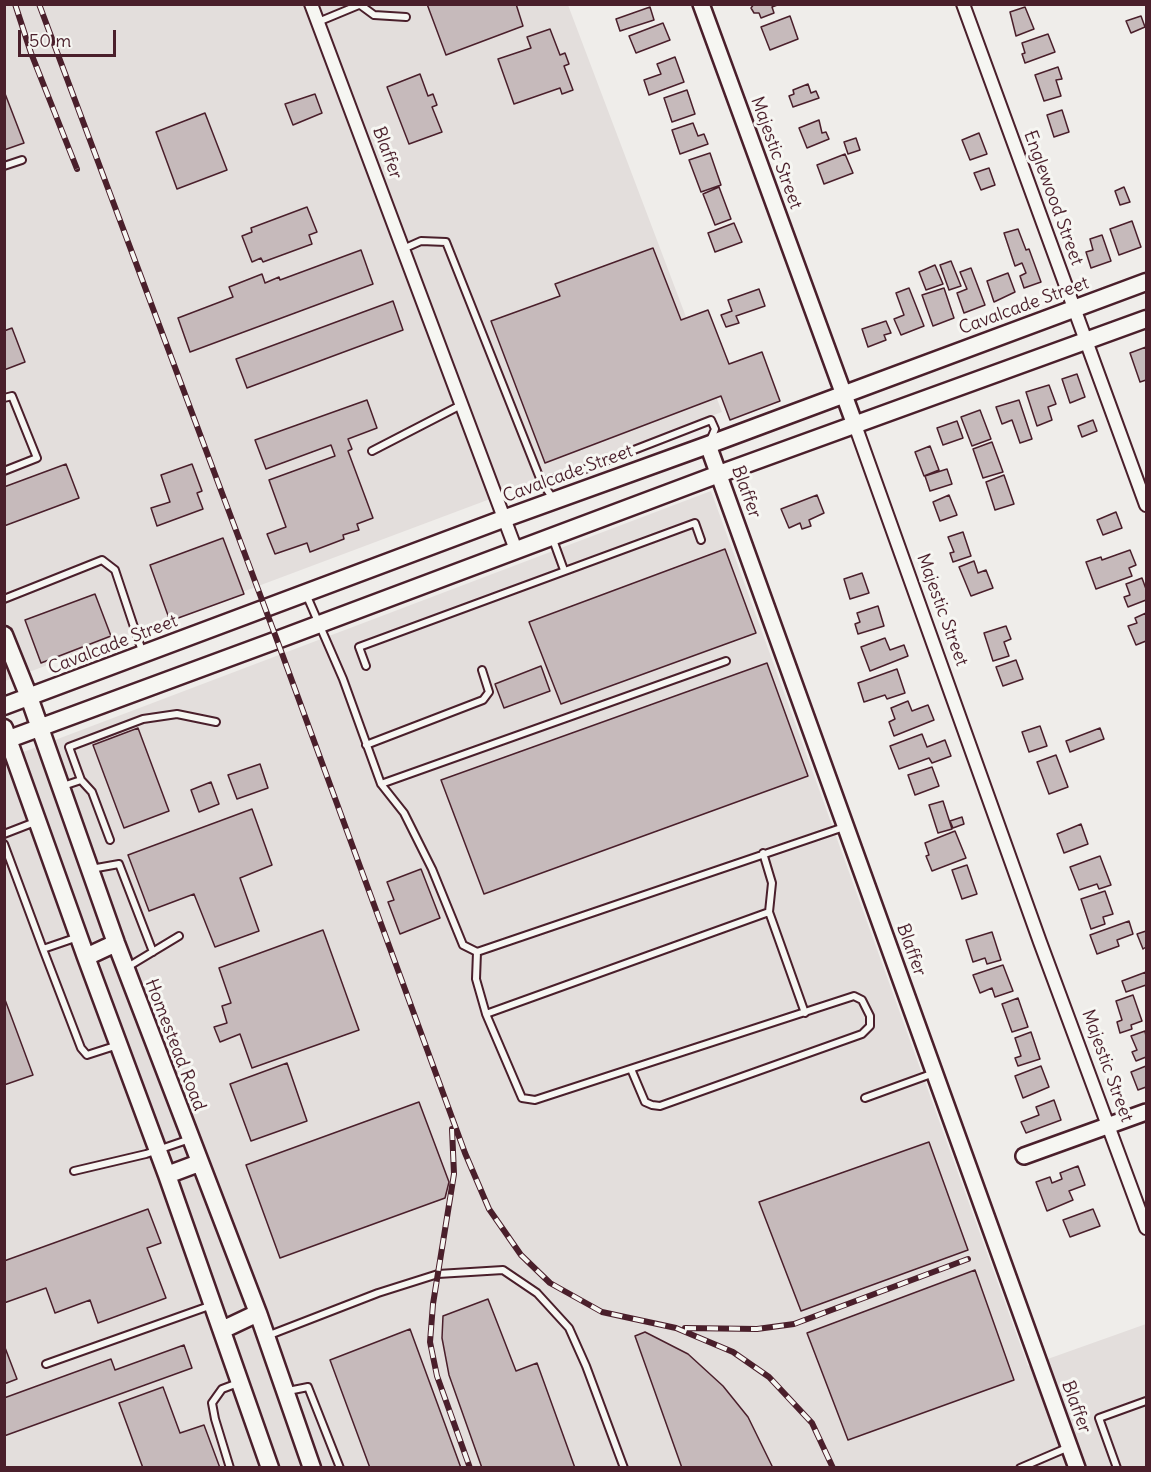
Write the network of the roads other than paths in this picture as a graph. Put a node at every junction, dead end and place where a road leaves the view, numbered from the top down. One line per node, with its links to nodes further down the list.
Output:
1 (311, 4): 6 (street, Blaffer)
2 (701, 4): 14 (street, Majestic Street)
3 (963, 4): 11 (street, Englewood Street)
4 (359, 5): 5 (lane); 6 (lane)
5 (406, 17)
6 (318, 22): 9 (street, Blaffer)
7 (22, 160): 8 (lane)
8 (4, 166)
9 (403, 250): 16 (street, Blaffer); 22 (lane)
10 (1146, 282): 11 (main road, Cavalcade Street)
11 (1075, 309): 13 (street, Englewood Street); 14 (main road, Cavalcade Street)
12 (1146, 319): 13 (main road)
13 (1086, 341): 17 (main road); 24 (street, Englewood Street)
14 (844, 394): 17 (street, Majestic Street); 18 (main road, Cavalcade Street)
15 (4, 399): 20 (lane)
16 (461, 405): 19 (lane); 25 (street, Blaffer)
17 (855, 425): 21 (main road); 70 (street, Majestic Street)
18 (708, 445): 21 (street, Blaffer); 22 (lane); 23 (main road, Cavalcade Street)
19 (372, 451)
20 (4, 471)
21 (719, 474): 26 (main road); 48 (street, Blaffer)
22 (541, 481): 23 (lane)
23 (554, 501): 25 (main road, Cavalcade Street)
24 (1146, 505)
25 (503, 519): 28 (street, Blaffer); 30 (main road, Cavalcade Street)
26 (552, 537): 28 (main road); 29 (lane)
27 (701, 540): 29 (lane)
28 (516, 550): 32 (main road)
29 (564, 570): 36 (lane)
30 (306, 593): 32 (lane); 34 (main road, Cavalcade Street)
31 (4, 599): 34 (lane)
32 (319, 625): 41 (main road); 43 (lane)
33 (4, 635): 38 (main road, Homestead Road)
34 (143, 654): 38 (main road, Cavalcade Street)
35 (726, 661): 45 (lane)
36 (366, 666)
37 (482, 670): 43 (lane)
38 (29, 698): 39 (main road, Cavalcade Street); 41 (main road, Homestead Road)
39 (4, 706)
40 (216, 722): 44 (lane)
41 (39, 727): 42 (main road); 46 (main road, Homestead Road)
42 (6, 736): 47 (main road)
43 (366, 745): 45 (lane)
44 (81, 780): 46 (lane); 50 (lane)
45 (381, 784): 60 (lane)
46 (60, 787): 53 (main road, Homestead Road)
47 (38, 821): 49 (lane); 56 (main road)
48 (845, 826): 52 (lane); 67 (street, Blaffer)
49 (4, 834)
50 (110, 840)
51 (4, 844): 58 (lane)
52 (763, 854): 54 (lane); 60 (lane)
53 (90, 870): 57 (main road, Homestead Road); 59 (lane)
54 (769, 912): 63 (lane); 64 (lane)
55 (179, 936): 59 (lane)
56 (79, 937): 58 (lane); 61 (main road)
57 (116, 943): 61 (main road); 62 (main road, Homestead Road)
58 (43, 949): 65 (lane)
59 (153, 952): 62 (lane)
60 (477, 952): 64 (lane)
61 (86, 957): 65 (main road)
62 (126, 968): 71 (main road, Homestead Road)
63 (805, 1013): 66 (lane); 66 (lane)
64 (486, 1014): 66 (lane)
65 (118, 1044): 72 (main road)
66 (631, 1069)
67 (934, 1072): 68 (lane); 86 (street, Blaffer)
68 (865, 1098)
69 (1146, 1112): 70 (street)
70 (1108, 1126): 73 (street); 77 (street, Majestic Street)
71 (190, 1139): 72 (lane); 74 (main road, Homestead Road)
72 (158, 1151): 75 (lane); 76 (main road)
73 (1024, 1156)
74 (199, 1163): 76 (main road); 79 (main road, Homestead Road)
75 (74, 1171)
76 (167, 1174): 78 (main road)
77 (1146, 1228)
78 (213, 1305): 80 (main road); 82 (lane)
79 (258, 1313): 80 (main road); 81 (main road, Homestead Road)
80 (222, 1330): 83 (main road)
81 (265, 1336): 84 (main road, Homestead Road); 91 (lane)
82 (46, 1364)
83 (240, 1382): 87 (lane); 88 (main road)
84 (285, 1391): 89 (main road, Homestead Road); 90 (lane)
85 (1146, 1401): 94 (lane)
86 (1070, 1446): 92 (lane); 93 (street, Blaffer)
87 (230, 1467)
88 (270, 1467)
89 (312, 1467)
90 (340, 1467)
91 (624, 1467)
92 (1020, 1467)
93 (1077, 1467)
94 (1117, 1467)

